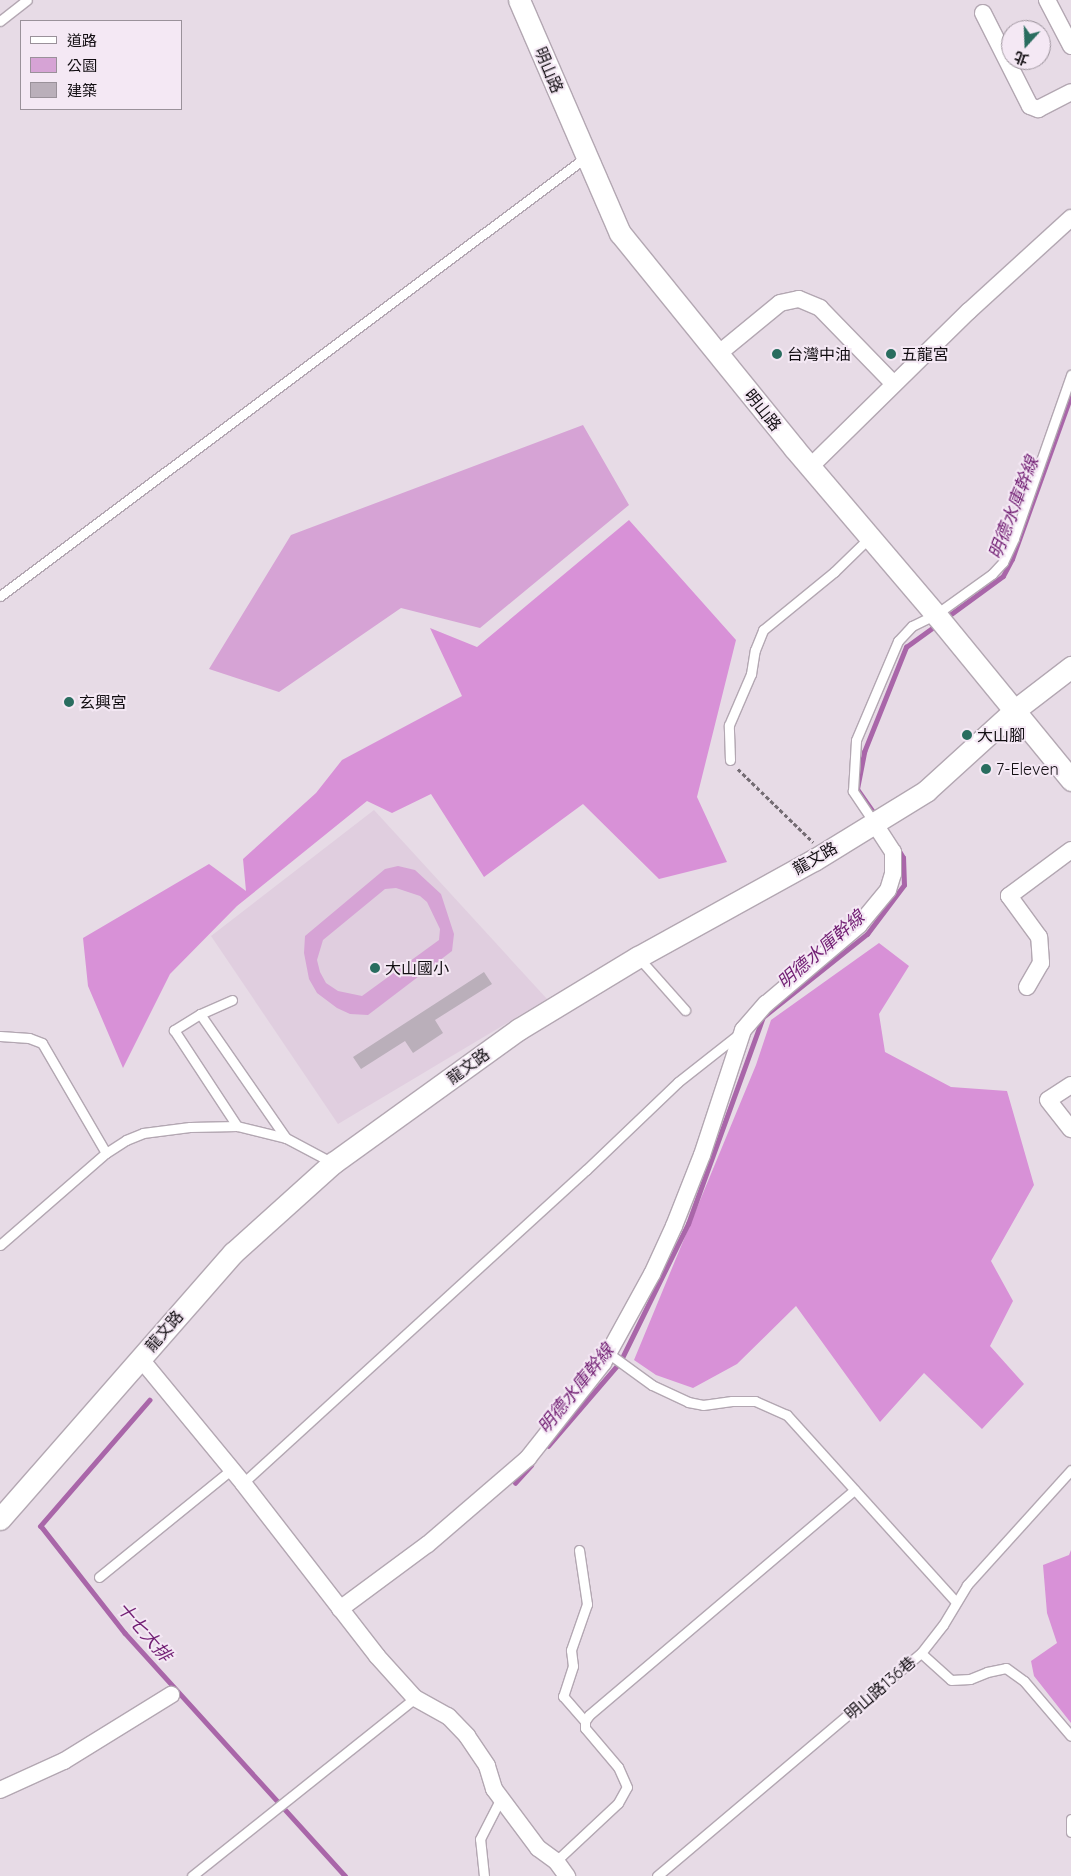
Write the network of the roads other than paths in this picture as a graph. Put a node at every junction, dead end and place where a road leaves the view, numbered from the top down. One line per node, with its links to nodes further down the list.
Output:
1 (27, 0): 5 (lane)
2 (519, 0): 8 (street, 明山路)
3 (1047, 0): 6 (street)
4 (983, 13): 7 (street)
5 (0, 20)
6 (1071, 46)
7 (1071, 92)
8 (587, 157): 10 (street, 明山路); 15 (lane)
9 (1071, 218): 12 (street)
10 (718, 354): 12 (street); 13 (street, 明山路)
11 (1071, 375): 16 (lane)
12 (894, 384): 13 (street)
13 (810, 467): 14 (street, 明山路)
14 (870, 537): 16 (street, 明山路); 19 (lane)
15 (0, 596)
16 (939, 619): 18 (street, 明山路); 21 (lane)
17 (1071, 667): 18 (street, 龍文路)
18 (1015, 710): 20 (street, 明山路); 21 (street, 龍文路)
19 (730, 760)
20 (1071, 780)
21 (879, 822): 23 (street, 龍文路); 28 (street)
22 (1071, 850): 24 (street)
23 (638, 957): 26 (lane); 35 (street, 龍文路)
24 (1027, 987)
25 (232, 1000): 27 (lane)
26 (685, 1010)
27 (200, 1014): 31 (lane); 33 (lane)
28 (743, 1030): 37 (street); 41 (lane)
29 (0, 1036): 34 (lane)
30 (1071, 1085): 32 (street)
31 (237, 1126): 33 (lane); 34 (lane)
32 (1071, 1129)
33 (286, 1138): 35 (lane)
34 (106, 1153): 36 (lane)
35 (333, 1163): 38 (street, 龍文路)
36 (0, 1245)
37 (611, 1355): 42 (lane); 47 (street)
38 (140, 1358): 39 (street); 43 (street, 龍文路)
39 (232, 1469): 41 (street); 45 (lane)
40 (1071, 1470): 46 (lane, 明山路136巷)
41 (243, 1483): 47 (street)
42 (854, 1490): 46 (lane); 51 (lane)
43 (0, 1519)
44 (579, 1550): 51 (lane)
45 (99, 1577)
46 (956, 1602): 48 (lane, 明山路136巷)
47 (340, 1609): 50 (street)
48 (921, 1653): 52 (lane); 61 (lane, 明山路136巷)
49 (170, 1695): 53 (street)
50 (415, 1698): 54 (street); 58 (lane)
51 (585, 1721): 57 (lane)
52 (1071, 1736)
53 (0, 1790)
54 (501, 1798): 57 (street); 59 (lane)
55 (1071, 1819): 56 (lane)
56 (1071, 1832)
57 (556, 1862): 60 (street)
58 (192, 1876)
59 (484, 1876)
60 (567, 1876)
61 (658, 1876)

